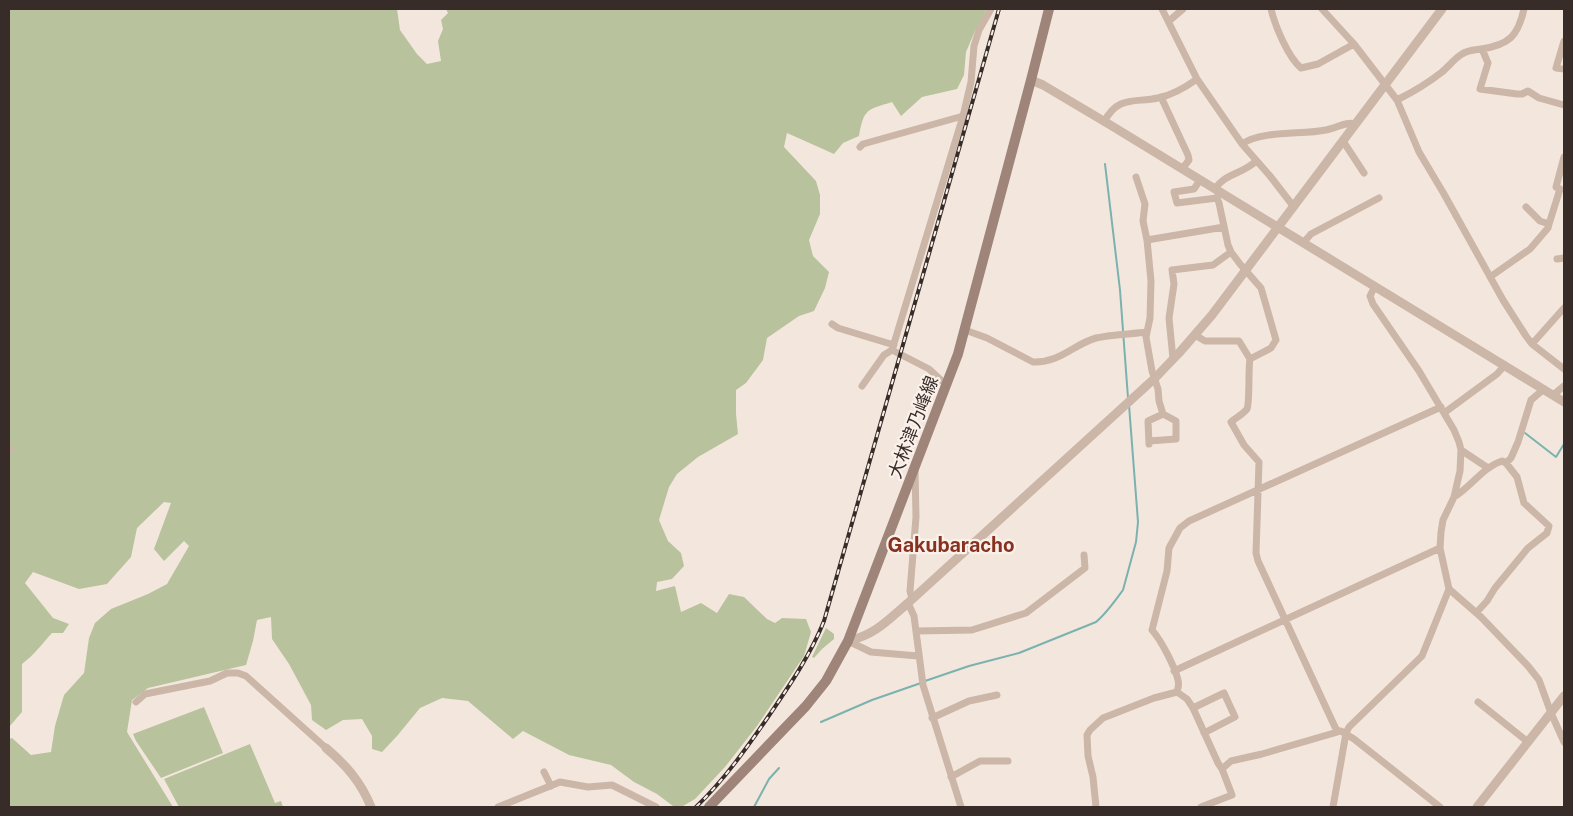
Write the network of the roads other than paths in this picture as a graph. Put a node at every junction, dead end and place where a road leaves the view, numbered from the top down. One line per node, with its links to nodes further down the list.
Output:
1 (991, 9): 20 (street)
2 (1049, 9): 15 (main road, 大林津乃峰線)
3 (1162, 9): 9 (street)
4 (1183, 9): 9 (street)
5 (1271, 9): 11 (street)
6 (1322, 9): 11 (street)
7 (1442, 9): 16 (street)
8 (1524, 9): 12 (street)
9 (1169, 21): 14 (street)
10 (1564, 41): 13 (street)
11 (1354, 44): 16 (street)
12 (1482, 49): 18 (street); 19 (street)
13 (1564, 69)
14 (1198, 79): 17 (street); 24 (street)
15 (1032, 80): 21 (street); 47 (main road, 大林津乃峰線)
16 (1385, 85): 18 (street); 22 (street)
17 (1161, 97): 21 (street); 28 (street)
18 (1397, 100): 43 (street)
19 (1564, 105)
20 (963, 116): 25 (street); 51 (street)
21 (1104, 122): 28 (street)
22 (1356, 124): 23 (street); 24 (street)
23 (1343, 141): 29 (street); 34 (street)
24 (1242, 144): 27 (street)
25 (860, 147)
26 (1564, 157): 36 (street)
27 (1256, 161): 32 (street); 34 (street)
28 (1182, 169): 31 (street)
29 (1364, 173)
30 (1136, 177): 39 (street)
31 (1200, 180): 32 (street); 32 (street)
32 (1217, 193): 37 (street); 38 (street)
33 (1379, 198): 40 (street)
34 (1294, 206): 38 (street)
35 (1526, 207): 36 (street)
36 (1549, 224): 43 (street)
37 (1224, 227): 39 (street); 41 (street)
38 (1278, 228): 40 (street); 42 (street)
39 (1147, 240): 48 (street)
40 (1304, 243): 44 (street)
41 (1231, 252): 42 (street); 52 (street)
42 (1246, 270): 49 (street); 53 (street)
43 (1490, 277): 50 (street)
44 (1374, 286): 54 (street); 63 (street)
45 (1564, 308): 50 (street)
46 (832, 324): 51 (street)
47 (965, 330): 48 (street); 57 (main road, 大林津乃峰線)
48 (1147, 332): 56 (street)
49 (1195, 335): 52 (street); 53 (street)
50 (1532, 344): 55 (street)
51 (893, 348): 57 (street); 58 (street)
52 (1173, 359): 56 (street)
53 (1250, 360): 69 (street)
54 (1504, 365): 60 (street); 63 (street)
55 (1564, 369)
56 (1155, 378): 64 (street); 74 (street)
57 (947, 383): 67 (main road, 大林津乃峰線)
58 (862, 386)
59 (1564, 386): 61 (street)
60 (1544, 389): 61 (street); 66 (street)
61 (1553, 394): 62 (street)
62 (1564, 402)
63 (1442, 410): 65 (street); 69 (street)
64 (1163, 414): 64 (street)
65 (1461, 450): 68 (street); 70 (street)
66 (1506, 463): 68 (street); 75 (street)
67 (915, 466): 74 (street); 78 (main road, 大林津乃峰線)
68 (1488, 468): 70 (street)
69 (1258, 489): 76 (street); 80 (street)
70 (1454, 497): 71 (street)
71 (1440, 548): 73 (street); 76 (street)
72 (1084, 555): 77 (street)
73 (1450, 589): 75 (street); 89 (street)
74 (910, 601): 77 (street); 78 (street)
75 (1476, 613): 87 (street)
76 (1286, 619): 80 (street); 89 (street)
77 (917, 631): 79 (street)
78 (848, 641): 79 (street); 102 (main road, 大林津乃峰線)
79 (918, 656): 88 (street)
80 (1174, 671): 81 (street)
81 (1177, 692): 86 (street); 104 (street)
82 (997, 695): 88 (street)
83 (1564, 696): 87 (street)
84 (136, 702): 93 (street)
85 (1478, 702): 91 (street)
86 (1193, 708): 90 (street); 90 (street)
87 (1551, 713): 91 (street); 92 (street)
88 (932, 718): 97 (street)
89 (1342, 732): 95 (street); 106 (street); 107 (street)
90 (1204, 733): 95 (street)
91 (1528, 742): 108 (street)
92 (1564, 742)
93 (326, 748): 99 (street)
94 (1008, 761): 97 (street)
95 (1222, 768): 105 (street)
96 (544, 772): 98 (street)
97 (951, 777): 103 (street)
98 (551, 786): 100 (street); 101 (street)
99 (371, 807)
100 (498, 807)
101 (656, 807)
102 (708, 807)
103 (961, 807)
104 (1096, 807)
105 (1200, 807)
106 (1333, 807)
107 (1440, 807)
108 (1477, 807)

